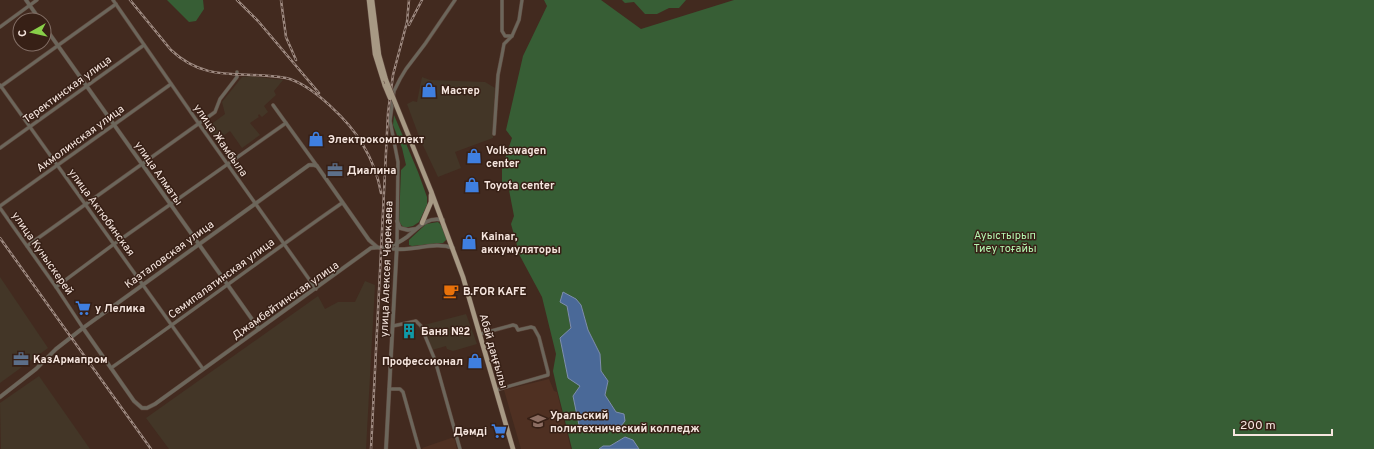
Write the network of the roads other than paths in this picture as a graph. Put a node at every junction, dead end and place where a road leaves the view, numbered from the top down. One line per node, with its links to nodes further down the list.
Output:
1 (26, 0): 10 (street)
2 (37, 0): 10 (street)
3 (113, 0): 9 (street, улица Жамбыла)
4 (369, 0): 32 (main road, bridge)
5 (372, 0): 32 (main road, bridge)
6 (455, 0): 39 (street, улица Алексея Черекаева)
7 (502, 0): 13 (street)
8 (522, 0): 13 (street)
9 (116, 4): 15 (street); 16 (street, улица Жамбыла)
10 (30, 6): 11 (street); 12 (street)
11 (34, 12)
12 (0, 27)
13 (512, 36): 26 (street)
14 (52, 37): 15 (street, улица Алматы)
15 (58, 45): 19 (street); 20 (street, улица Алматы)
16 (144, 45): 18 (street, улица Жамбыла); 20 (street, Теректинская улица)
17 (237, 72): 23 (street)
18 (171, 84): 22 (street, Акмолинская улица); 23 (street, улица Жамбыла)
19 (0, 86): 25 (street, улица Актюбинская)
20 (86, 86): 22 (street, улица Алматы); 25 (street, Теректинская улица)
21 (273, 105): 24 (street)
22 (114, 124): 28 (street, улица Алматы); 30 (street, Акмолинская улица)
23 (199, 124): 28 (street); 29 (street, улица Жамбыла)
24 (286, 124): 29 (street); 31 (street)
25 (30, 127): 27 (street, Теректинская улица); 30 (street, улица Актюбинская)
26 (494, 134)
27 (0, 148)
28 (142, 164): 34 (street); 35 (street, улица Алматы)
29 (227, 164): 35 (street); 36 (street, улица Жамбыла)
30 (58, 166): 34 (street, улица Актюбинская); 37 (street, Акмолинская улица)
31 (316, 166): 33 (street); 36 (street, Казталовская улица)
32 (431, 191): 38 (main road, Абай даңғылы); 40 (main road)
33 (342, 203): 42 (street, Семипалатинская улица); 47 (street)
34 (85, 204): 43 (street, улица Актюбинская); 46 (street)
35 (170, 204): 43 (street); 44 (street, улица Алматы)
36 (256, 204): 42 (street, улица Жамбыла); 44 (street, Казталовская улица)
37 (0, 207): 46 (street, улица Куныскерей)
38 (443, 220): 40 (street); 49 (main road, Абай даңғылы)
39 (397, 221): 41 (street); 45 (street, улица Алексея Черекаева)
40 (422, 223): 41 (street)
41 (416, 229): 45 (street)
42 (284, 243): 52 (street, Семипалатинская улица); 54 (street, улица Жамбыла)
43 (114, 244): 51 (street, улица Актюбинская); 53 (street)
44 (199, 244): 51 (street, Казталовская улица); 52 (street, улица Алматы)
45 (397, 244): 48 (street); 50 (street, улица Алексея Черекаева)
46 (28, 246): 53 (street, улица Куныскерей)
47 (377, 247): 48 (street, Джамбейтинская улица); 54 (street, Джамбейтинская улица)
48 (387, 247): 50 (street, Джамбейтинская улица)
49 (454, 248): 50 (street, Джамбейтинская улица); 59 (main road, Абай даңғылы)
50 (396, 250): 56 (street, улица Алексея Черекаева)
51 (143, 285): 55 (street, улица Актюбинская); 57 (street, Казталовская улица)
52 (228, 285): 55 (street, Семипалатинская улица); 58 (street, улица Алматы)
53 (56, 287): 57 (street, улица Куныскерей)
54 (316, 289): 58 (street, Джамбейтинская улица)
55 (172, 326): 60 (street, Семипалатинская улица); 61 (street, улица Актюбинская)
56 (393, 326): 62 (street, улица Алексея Черекаева); 68 (street)
57 (83, 328): 60 (street, улица Куныскерей); 64 (street, Казталовская улица)
58 (259, 329): 61 (street, Джамбейтинская улица)
59 (480, 334): 63 (main road, Абай даңғылы); 63 (street)
60 (111, 368): 65 (street, улица Куныскерей)
61 (203, 369): 65 (street, Джамбейтинская улица)
62 (389, 389): 66 (street, улица Алексея Черекаева); 67 (street)
63 (496, 390): 69 (main road, Абай даңғылы)
64 (0, 397)
65 (139, 406)
66 (386, 449)
67 (419, 449)
68 (460, 449)
69 (513, 449)

